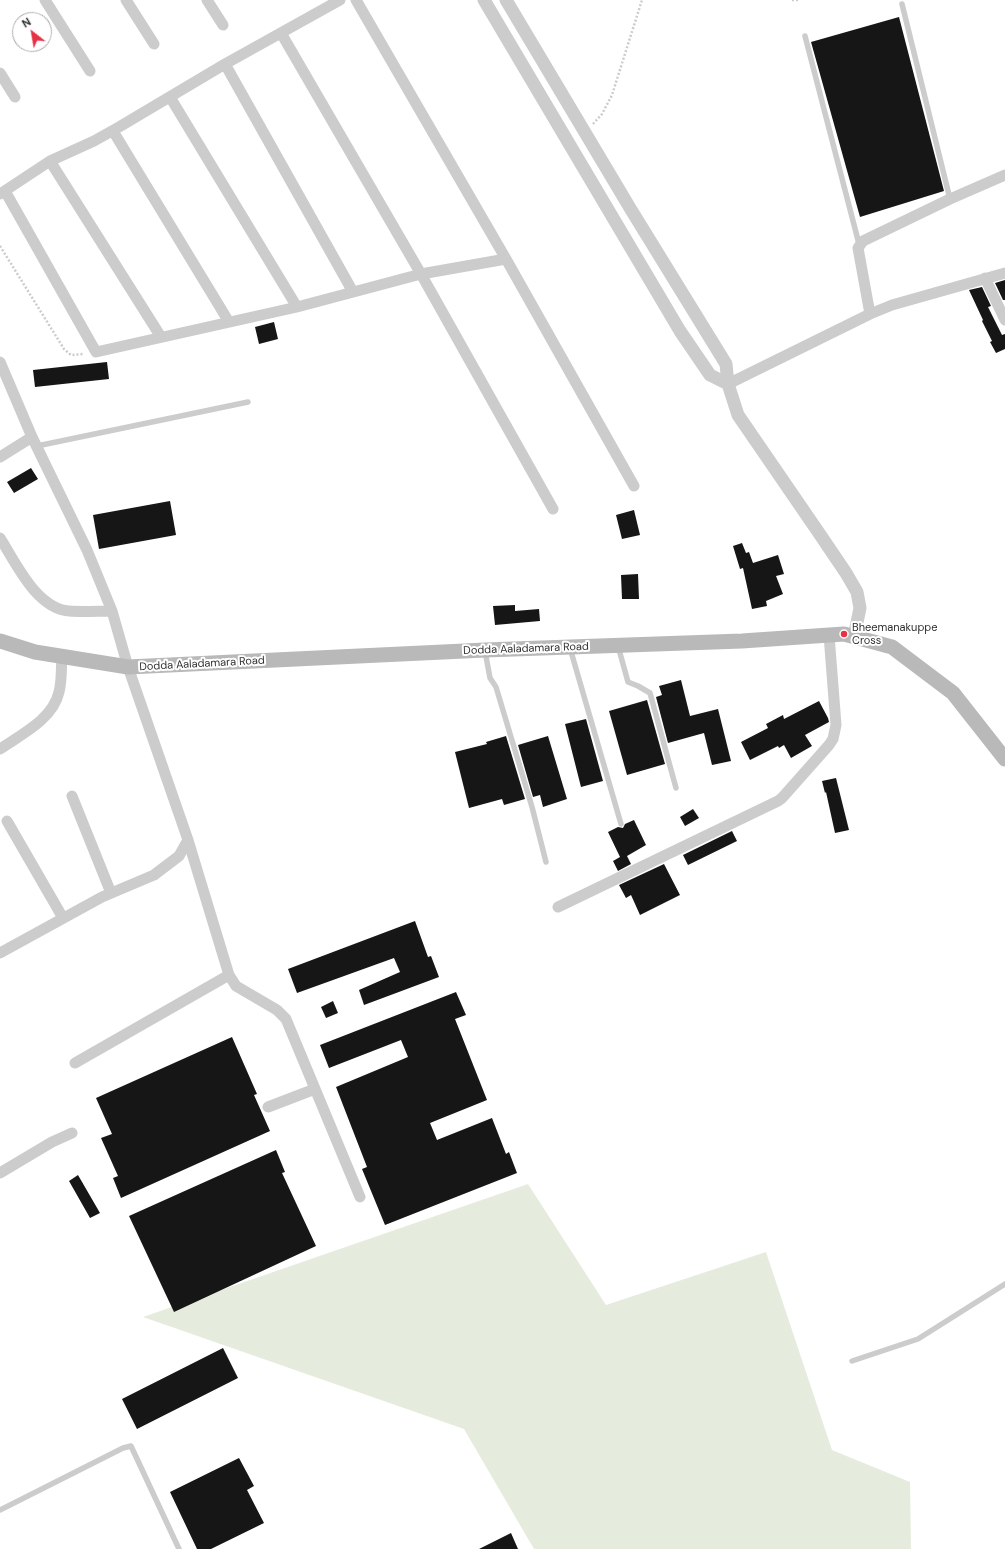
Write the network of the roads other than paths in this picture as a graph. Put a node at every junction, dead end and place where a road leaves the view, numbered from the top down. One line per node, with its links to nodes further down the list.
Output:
1 (45, 0): 14 (street)
2 (126, 0): 12 (street)
3 (207, 0): 9 (street)
4 (340, 0): 10 (street)
5 (356, 0): 24 (street)
6 (484, 0): 35 (street)
7 (506, 0): 35 (street)
8 (902, 4): 22 (lane)
9 (223, 25)
10 (281, 33): 13 (street); 26 (street)
11 (805, 36): 23 (lane)
12 (154, 44)
13 (226, 64): 17 (street); 28 (street)
14 (90, 71)
15 (0, 74): 16 (street)
16 (15, 97)
17 (170, 97): 18 (street); 29 (street)
18 (113, 131): 19 (street); 32 (street)
19 (50, 161): 21 (street); 33 (street)
20 (1005, 175): 22 (street)
21 (2, 192): 33 (street)
22 (950, 199): 23 (street)
23 (859, 245): 30 (street)
24 (506, 259): 26 (street); 39 (street)
25 (1005, 273): 27 (street)
26 (421, 274): 28 (street); 40 (street)
27 (985, 278): 30 (street); 31 (street)
28 (354, 292): 29 (street)
29 (297, 307): 32 (street)
30 (870, 314): 35 (street)
31 (1005, 320)
32 (229, 322): 33 (street)
33 (161, 337)
34 (0, 362): 37 (street)
35 (728, 384): 44 (street)
36 (248, 402): 37 (lane)
37 (35, 441): 38 (street); 42 (street)
38 (0, 457)
39 (634, 486)
40 (553, 509)
41 (0, 538): 42 (street)
42 (112, 611): 50 (street)
43 (829, 635): 44 (main road, Dodda Aaladamara Road); 46 (main road, Dodda Aaladamara Road); 60 (street)
44 (854, 637): 52 (main road, Dodda Aaladamara Road)
45 (0, 641): 49 (main road, Dodda Aaladamara Road)
46 (618, 646): 47 (main road, Dodda Aaladamara Road); 53 (lane)
47 (570, 648): 48 (main road, Dodda Aaladamara Road); 56 (lane)
48 (485, 650): 50 (main road, Dodda Aaladamara Road); 58 (lane)
49 (62, 657): 50 (main road, Dodda Aaladamara Road); 51 (street)
50 (128, 667): 57 (street)
51 (0, 749)
52 (1005, 759)
53 (676, 788)
54 (72, 796): 59 (street)
55 (6, 821): 61 (street)
56 (621, 824)
57 (188, 840): 59 (street); 63 (street)
58 (546, 862)
59 (111, 893): 61 (street)
60 (558, 907)
61 (63, 918): 62 (street)
62 (0, 953)
63 (229, 975): 64 (street); 65 (street)
64 (75, 1063)
65 (315, 1089): 66 (street); 69 (street)
66 (268, 1107)
67 (72, 1133): 68 (street)
68 (0, 1173)
69 (360, 1198)
70 (1005, 1284): 71 (lane)
71 (852, 1361)
72 (0, 1510): 73 (lane)
73 (179, 1549)

